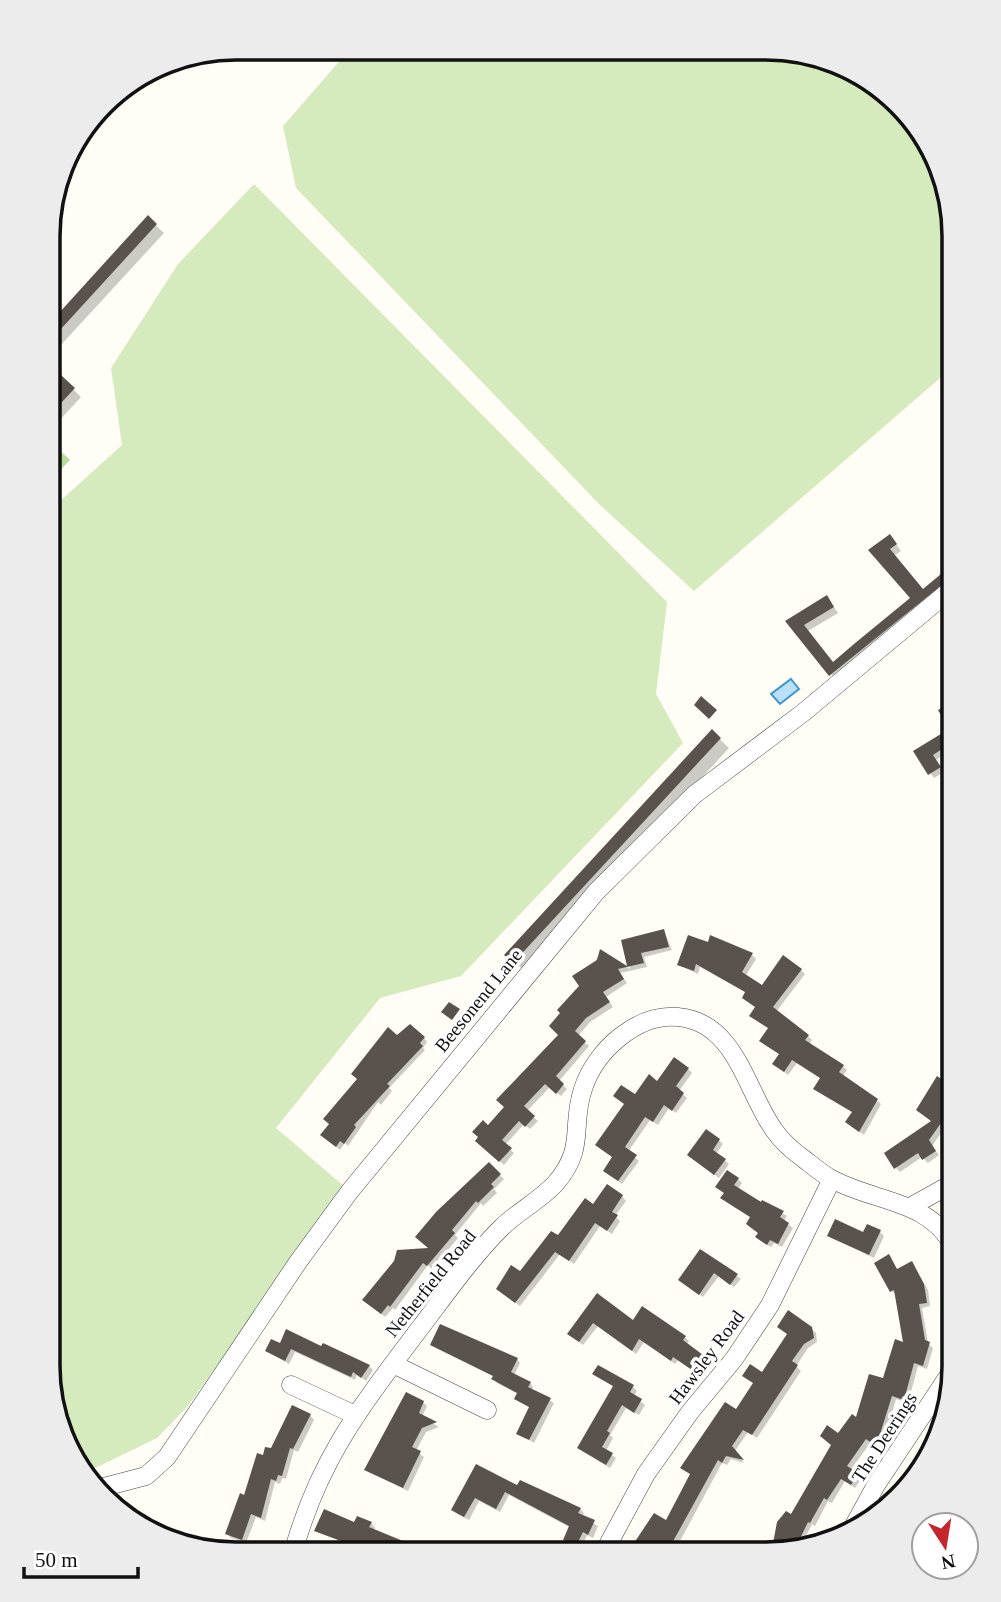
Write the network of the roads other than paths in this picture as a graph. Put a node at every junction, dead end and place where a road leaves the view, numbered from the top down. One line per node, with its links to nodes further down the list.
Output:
1 (942, 597): 11 (street, Beesonend Lane)
2 (832, 1179): 4 (street); 6 (street, Netherfield Road); 14 (street, Hawsley Road)
3 (941, 1190): 4 (street)
4 (910, 1208): 5 (street)
5 (941, 1232)
6 (393, 1364): 9 (street, Netherfield Road); 10 (street, Netherfield Road)
7 (291, 1385): 10 (street)
8 (940, 1389): 12 (street, The Deerings)
9 (487, 1410)
10 (355, 1415): 13 (street, Netherfield Road)
11 (107, 1486)
12 (860, 1514)
13 (296, 1542)
14 (609, 1542)

